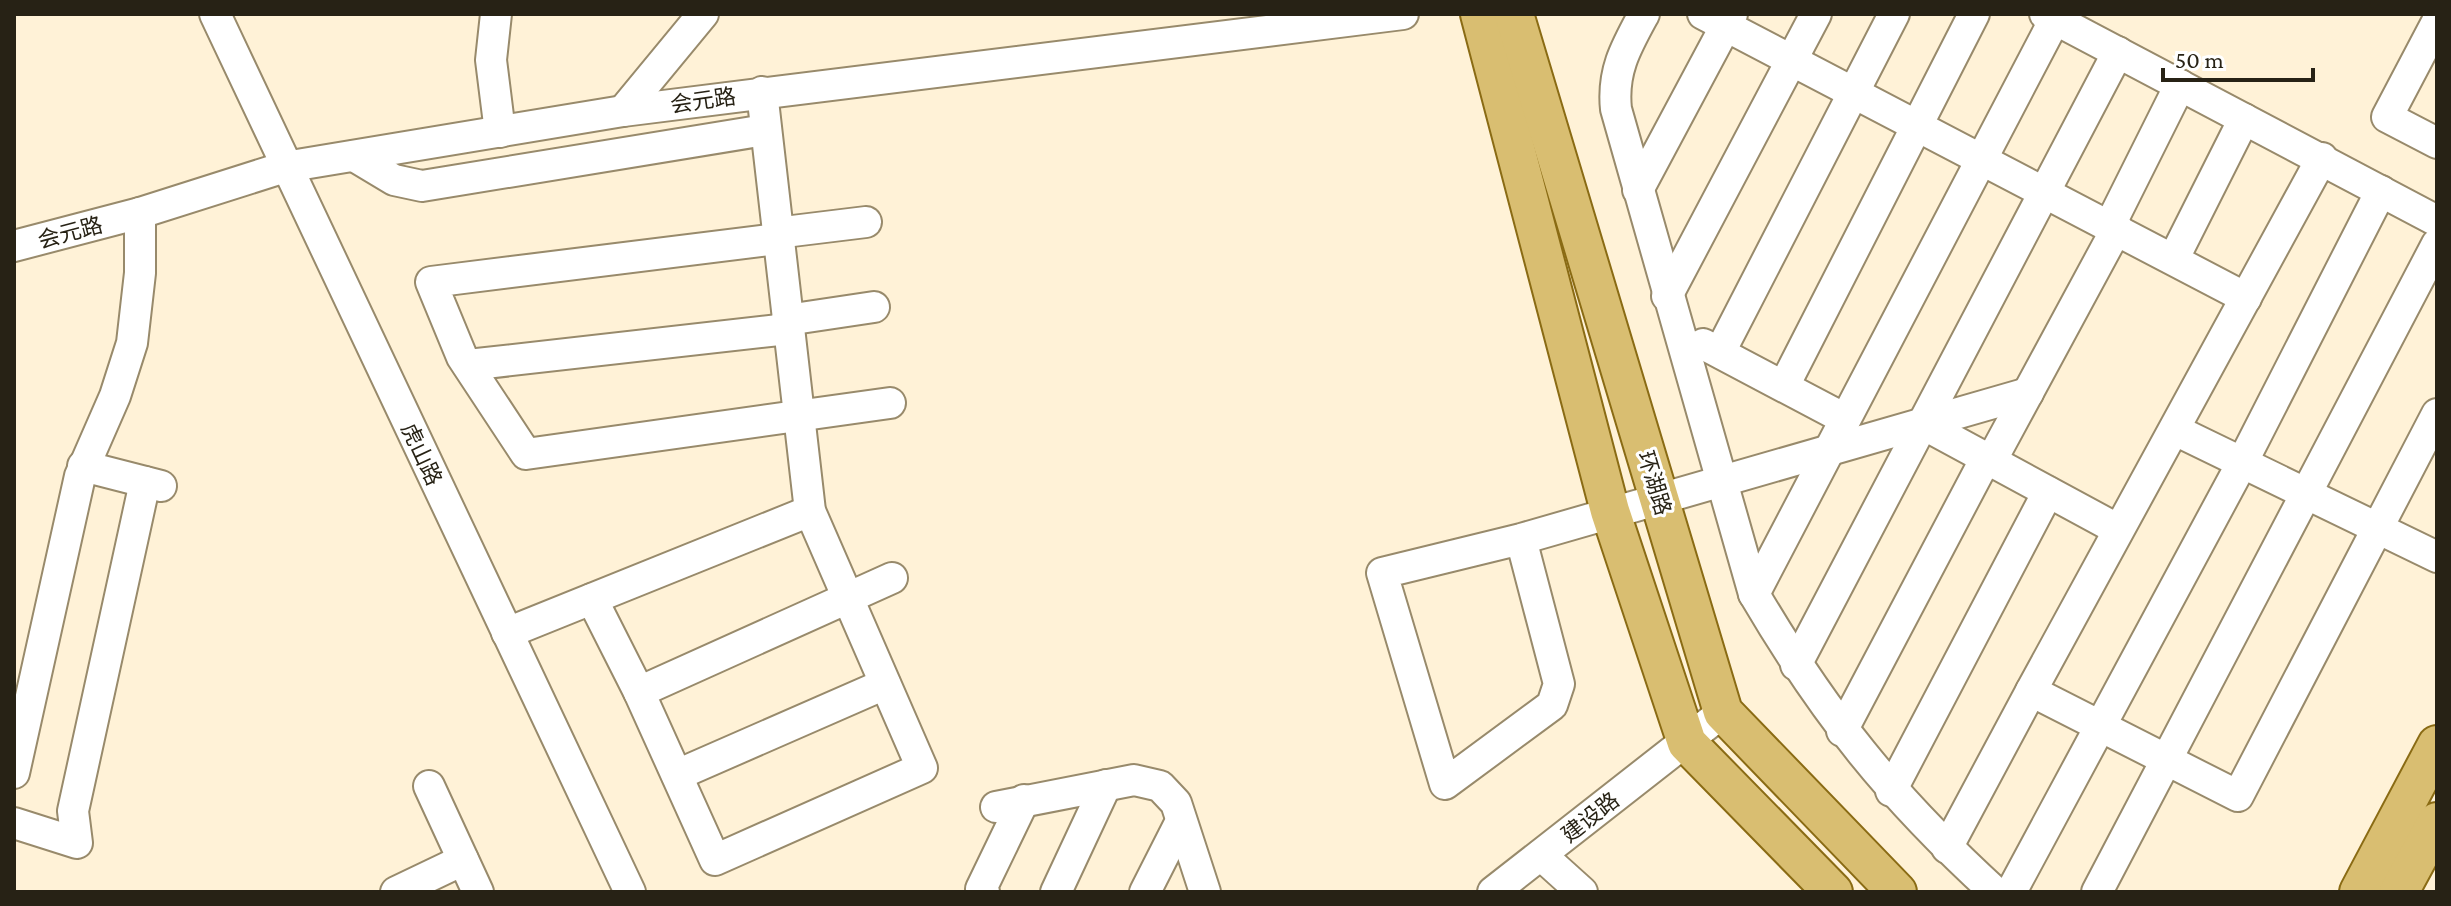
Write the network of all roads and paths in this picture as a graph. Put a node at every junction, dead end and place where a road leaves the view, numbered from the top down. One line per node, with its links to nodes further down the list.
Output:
1 (215, 14): 28 (street, 虎山路)
2 (496, 14): 23 (street)
3 (703, 14): 19 (street)
4 (1403, 14): 17 (street, 会元路)
5 (1480, 14): 64 (main road)
6 (1514, 14): 62 (main road, 环湖路)
7 (1644, 14): 29 (street)
8 (1816, 14): 15 (street)
9 (1894, 14): 18 (street)
10 (1974, 14): 21 (street)
11 (2050, 16): 14 (street); 26 (street)
12 (1721, 18): 15 (street); 29 (street)
13 (2437, 22): 24 (street)
14 (2118, 52): 16 (street); 30 (street)
15 (1792, 60): 18 (street); 40 (street)
16 (2180, 85): 20 (street); 35 (street)
17 (762, 92): 19 (street, 会元路); 22 (street)
18 (1854, 92): 21 (street); 45 (street)
19 (623, 111): 23 (street, 会元路)
20 (2244, 119): 27 (street); 39 (street)
21 (1917, 125): 26 (street); 47 (street)
22 (765, 130): 25 (street); 36 (street)
23 (500, 132): 25 (street, 会元路)
24 (2437, 143)
25 (354, 156): 28 (street, 会元路)
26 (1982, 158): 30 (street); 52 (street)
27 (2322, 158): 31 (street); 41 (street)
28 (285, 167): 32 (street, 会元路); 73 (street, 虎山路)
29 (1638, 190): 40 (street)
30 (2045, 191): 35 (street); 53 (street)
31 (2381, 191): 33 (street); 57 (street)
32 (140, 213): 38 (street, 会元路); 58 (street)
33 (2437, 221)
34 (866, 222): 36 (street)
35 (2113, 226): 39 (street); 48 (street)
36 (777, 236): 43 (street); 46 (street)
37 (2437, 244): 61 (street)
38 (14, 246)
39 (2174, 258): 41 (street)
40 (1667, 296): 44 (street)
41 (2246, 298): 54 (street)
42 (874, 307): 43 (street)
43 (788, 325): 46 (street); 50 (street)
44 (1676, 331): 45 (street); 59 (street)
45 (1720, 352): 47 (street)
46 (468, 365): 50 (street)
47 (1784, 386): 52 (street)
48 (2028, 393): 53 (street); 56 (street)
49 (890, 403): 50 (street)
50 (798, 414): 63 (street)
51 (2437, 414): 66 (street)
52 (1845, 419): 55 (street)
53 (1923, 424): 55 (street); 56 (street); 74 (street)
54 (2175, 430): 57 (street); 65 (street)
55 (1829, 451): 59 (street); 70 (street)
56 (1988, 459): 60 (street); 80 (street)
57 (2242, 463): 61 (street); 79 (street)
58 (83, 466): 84 (street); 90 (street)
59 (1722, 480): 62 (street); 70 (street)
60 (2048, 492): 65 (street); 88 (street)
61 (2308, 496): 66 (street); 83 (street)
62 (1659, 498): 64 (street); 78 (main road, 环湖路)
63 (810, 511): 71 (street); 72 (street)
64 (1610, 511): 67 (street); 81 (main road)
65 (2117, 529): 76 (street)
66 (2376, 529): 68 (street); 83 (street)
67 (1521, 539): 67 (street)
68 (2437, 557)
69 (892, 578): 71 (street)
70 (1754, 594): 74 (street)
71 (848, 598): 75 (street); 77 (street)
72 (592, 599): 73 (street); 77 (street)
73 (507, 633): 97 (street, 虎山路)
74 (1796, 665): 80 (street)
75 (885, 684): 85 (street); 85 (street)
76 (2031, 691): 79 (street); 92 (street)
77 (639, 692): 85 (street)
78 (1723, 712): 81 (street, 建设路); 105 (main road, 环湖路)
79 (2102, 727): 83 (street); 107 (street)
80 (1842, 731): 88 (street)
81 (1687, 743): 93 (street, 建设路); 104 (main road)
82 (2437, 745): 109 (main road)
83 (2168, 760): 108 (street)
84 (14, 773)
85 (677, 775)
86 (1106, 785): 91 (street); 98 (street); 99 (street)
87 (429, 786): 94 (street)
88 (1891, 791): 92 (street)
89 (2437, 822): 110 (main road)
90 (14, 823)
91 (1180, 823): 100 (street); 101 (street)
92 (1947, 848): 106 (street)
93 (1541, 855): 102 (street, 建设路); 103 (street)
94 (463, 860): 95 (street); 96 (street)
95 (396, 892)
96 (478, 892)
97 (630, 892)
98 (984, 892)
99 (1056, 892)
100 (1145, 892)
101 (1205, 892)
102 (1493, 892)
103 (1582, 892)
104 (1833, 892)
105 (1897, 892)
106 (1995, 892)
107 (2011, 892)
108 (2097, 892)
109 (2359, 892)
110 (2399, 892)

